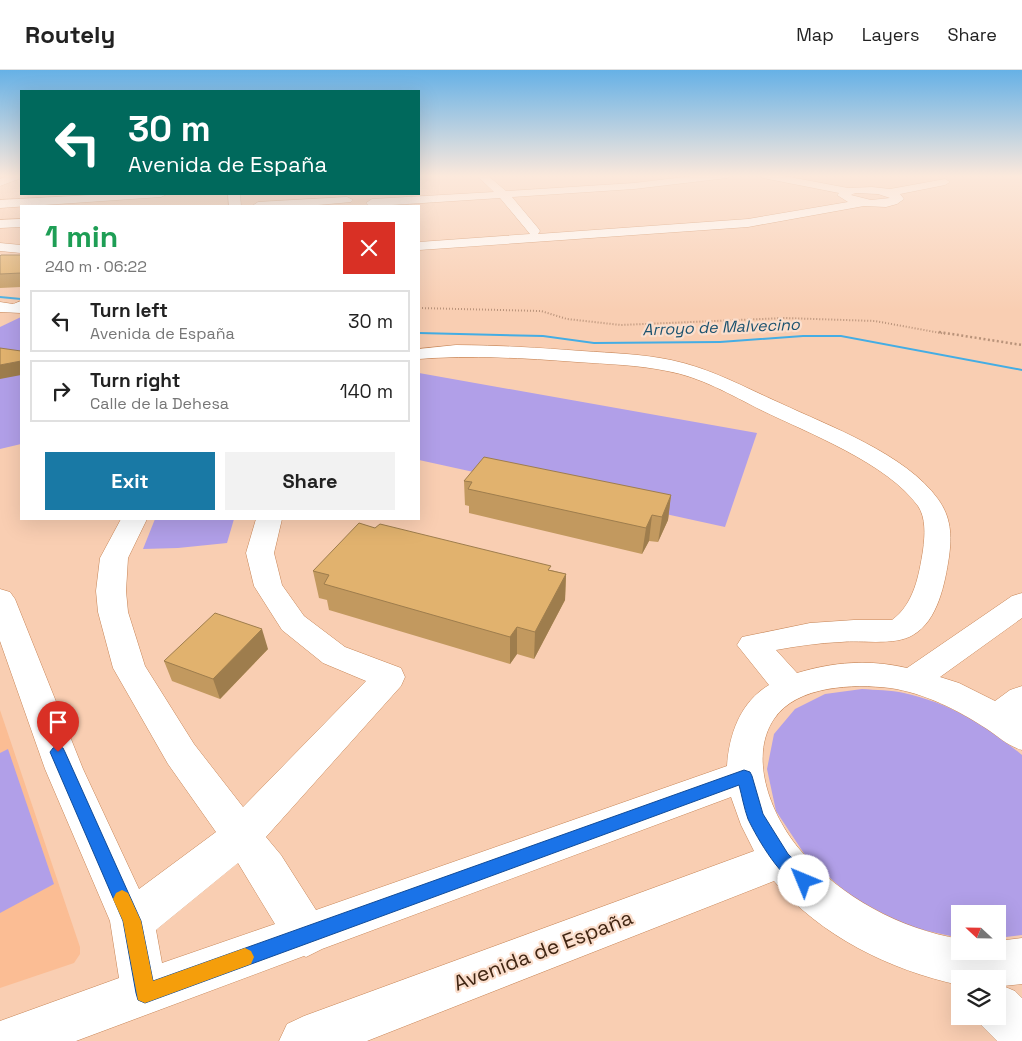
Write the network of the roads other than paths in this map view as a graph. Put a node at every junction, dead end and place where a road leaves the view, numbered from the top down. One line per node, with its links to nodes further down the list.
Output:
1 (525, 220): 6 (street)
2 (689, 220): 6 (street)
3 (763, 220): 8 (street)
4 (20, 222): 5 (street)
5 (0, 224)
6 (533, 231): 7 (street)
7 (420, 238)
8 (420, 246)
9 (12, 307): 10 (street)
10 (0, 315)
11 (420, 354): 17 (street)
12 (133, 520): 20 (street)
13 (269, 520): 20 (street)
14 (0, 599): 22 (street)
15 (1022, 603): 16 (street)
16 (913, 680): 17 (street); 18 (street)
17 (790, 687): 19 (street)
18 (1014, 717)
19 (744, 776): 21 (street); 23 (street)
20 (243, 835): 22 (street); 23 (street)
21 (782, 859): 25 (street); 30 (street, Avenida de España)
22 (132, 921): 26 (street)
23 (306, 935): 26 (street)
24 (1022, 961): 25 (street)
25 (957, 970)
26 (145, 993): 29 (street)
27 (1006, 1016): 28 (street)
28 (1022, 1032)
29 (10, 1041)
30 (304, 1041)

